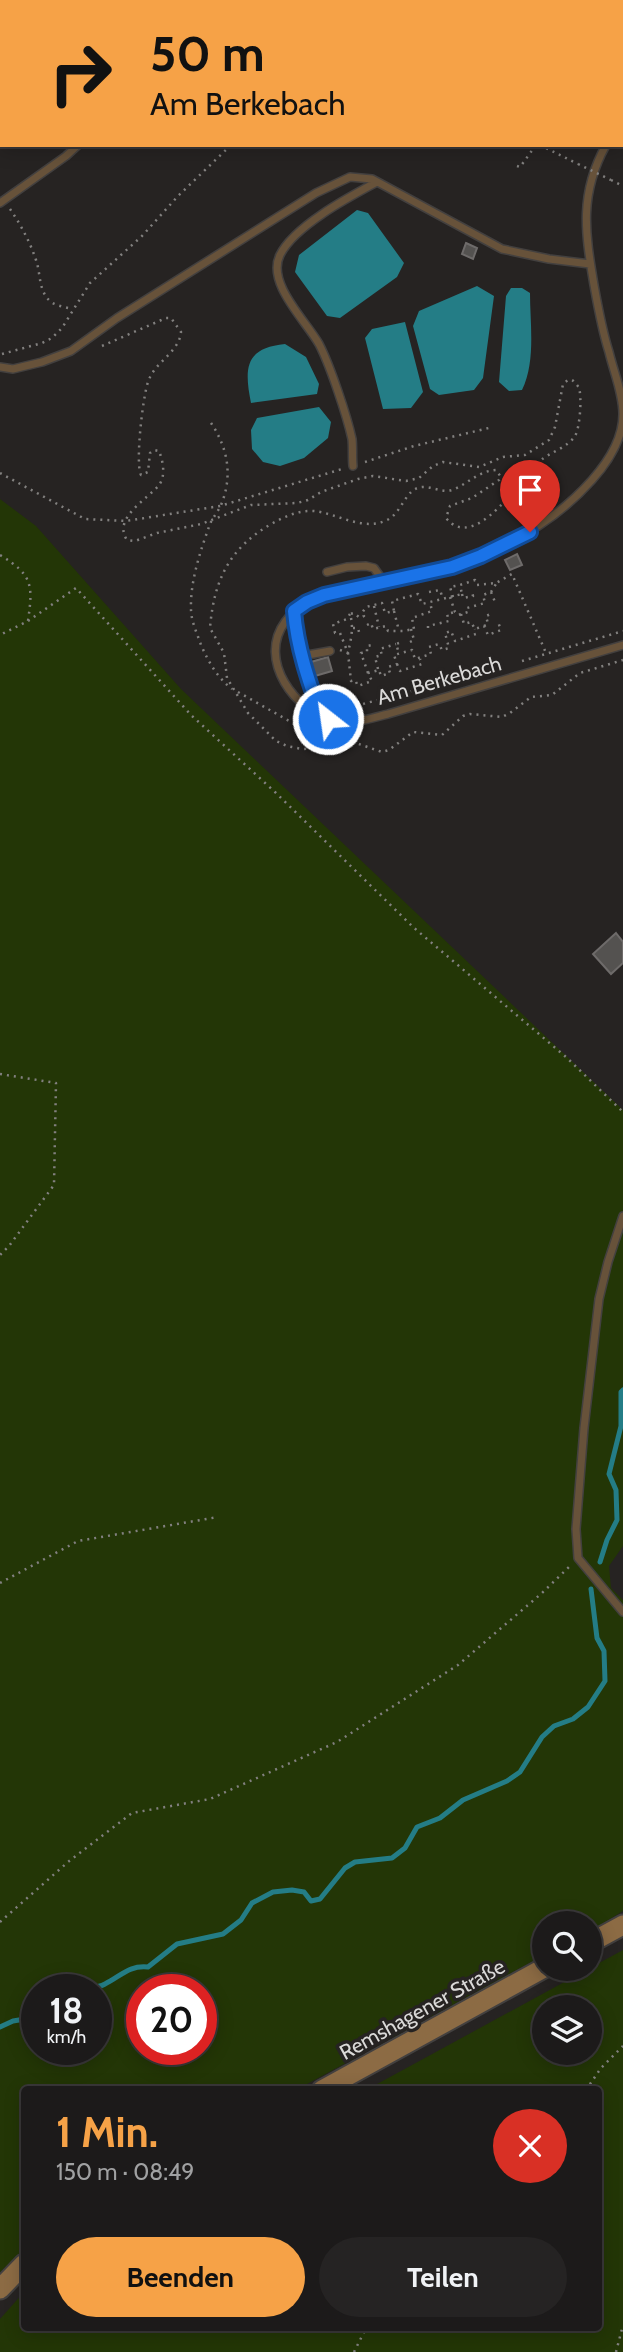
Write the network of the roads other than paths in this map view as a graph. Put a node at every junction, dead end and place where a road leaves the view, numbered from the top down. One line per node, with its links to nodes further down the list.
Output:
1 (76, 147): 4 (lane)
2 (605, 147): 5 (lane)
3 (377, 183): 5 (lane); 6 (lane); 7 (lane)
4 (2, 202)
5 (590, 264): 9 (lane)
6 (0, 367)
7 (353, 466)
8 (327, 572): 9 (lane)
9 (384, 582): 10 (lane)
10 (294, 611): 13 (lane); 14 (lane, Am Berkebach)
11 (623, 645): 14 (lane, Am Berkebach)
12 (330, 650): 13 (lane)
13 (302, 656): 14 (lane)
14 (321, 716)
15 (623, 1216): 16 (lane)
16 (623, 1612)
17 (623, 1925): 18 (main road)
18 (602, 1937)
19 (532, 1975): 20 (main road, Remshagener Straße)
20 (329, 2086)
21 (21, 2267): 22 (main road)
22 (0, 2289)

